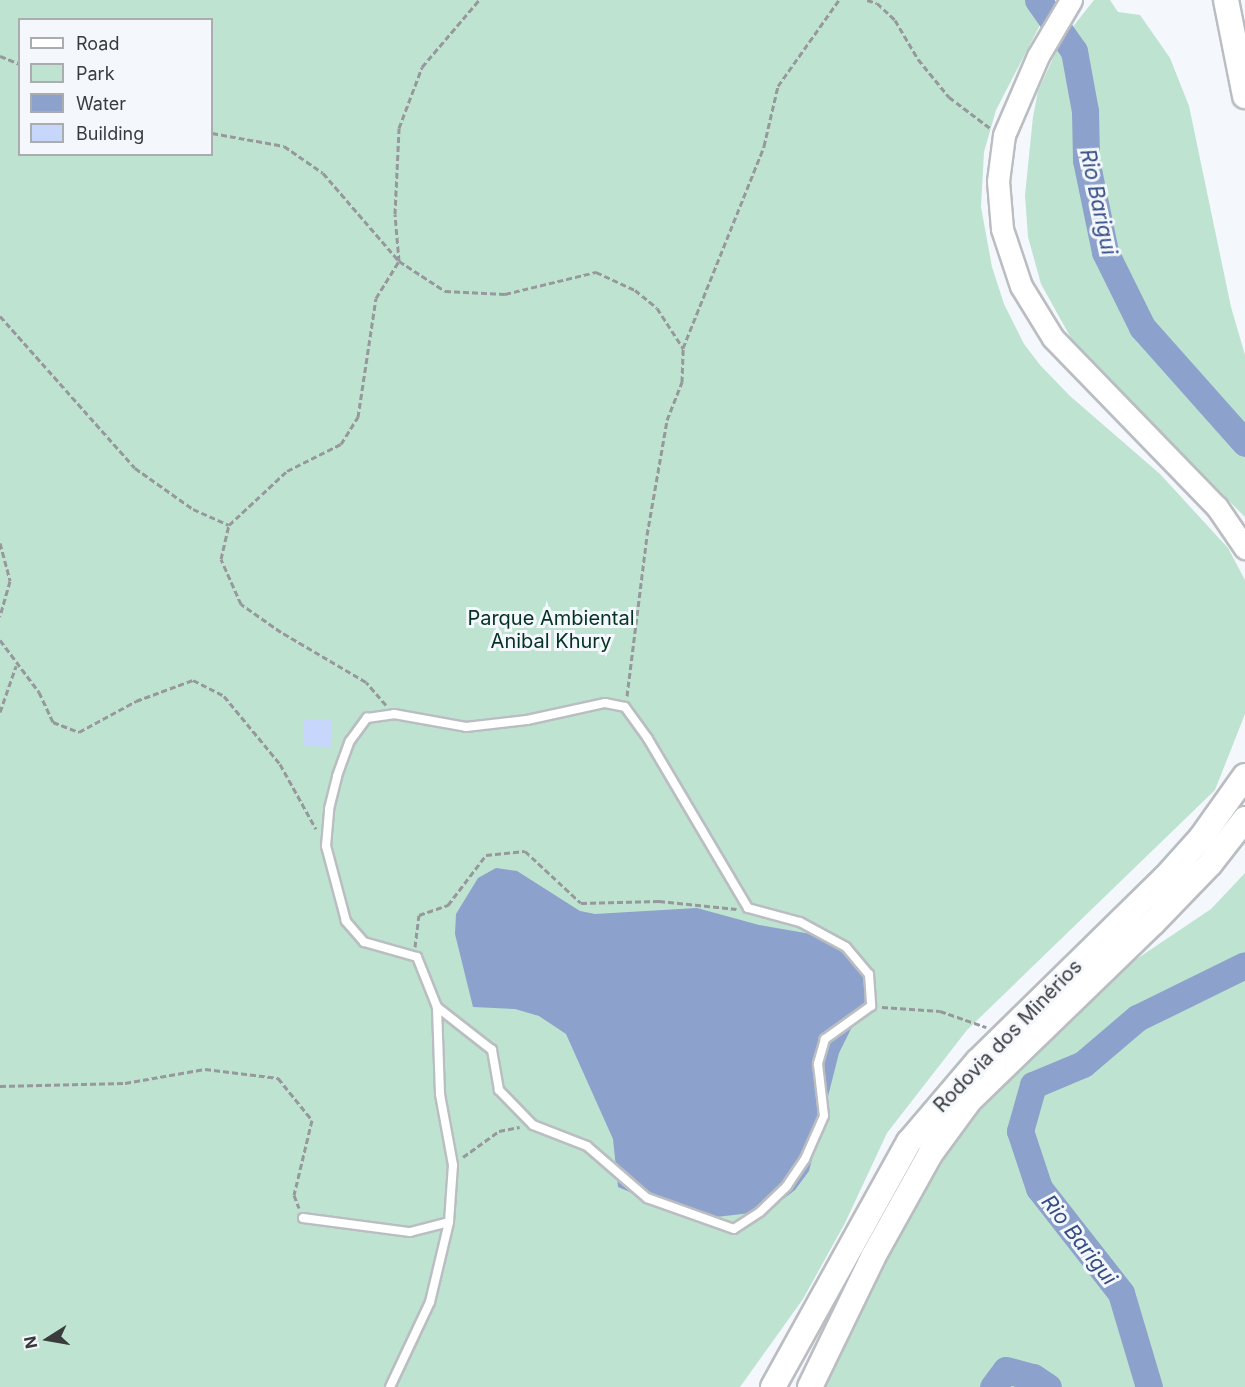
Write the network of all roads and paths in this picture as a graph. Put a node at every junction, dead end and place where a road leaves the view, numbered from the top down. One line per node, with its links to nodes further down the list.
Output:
1 (479, 0): 11 (path)
2 (837, 0): 13 (path)
3 (867, 0): 10 (path)
4 (1071, 0): 10 (main road)
5 (1226, 0): 8 (main road)
6 (0, 56): 7 (path)
7 (18, 63)
8 (1245, 96)
9 (213, 133): 11 (path)
10 (1004, 135): 16 (main road)
11 (399, 261): 13 (path); 14 (path)
12 (0, 316): 14 (path)
13 (683, 348): 20 (path)
14 (229, 525): 22 (path)
15 (0, 543): 17 (path)
16 (1245, 548)
17 (0, 618)
18 (0, 640): 19 (path)
19 (16, 666): 21 (path); 25 (path)
20 (625, 707): 22 (lane); 26 (lane)
21 (0, 712)
22 (394, 714): 25 (lane)
23 (1245, 776): 30 (main road, Rodovia dos Minérios)
24 (1245, 819): 38 (main road, Rodovia dos Minérios)
25 (326, 846): 27 (lane)
26 (748, 908): 27 (path); 28 (lane)
27 (417, 957): 29 (lane)
28 (871, 1006): 30 (path); 32 (lane)
29 (437, 1007): 32 (lane); 33 (lane)
30 (1005, 1033): 37 (main road, Rodovia dos Minérios)
31 (0, 1086): 34 (path)
32 (533, 1125): 33 (path)
33 (453, 1165): 35 (lane)
34 (303, 1218): 35 (lane)
35 (449, 1222): 36 (lane)
36 (390, 1387)
37 (773, 1387)
38 (810, 1387)

